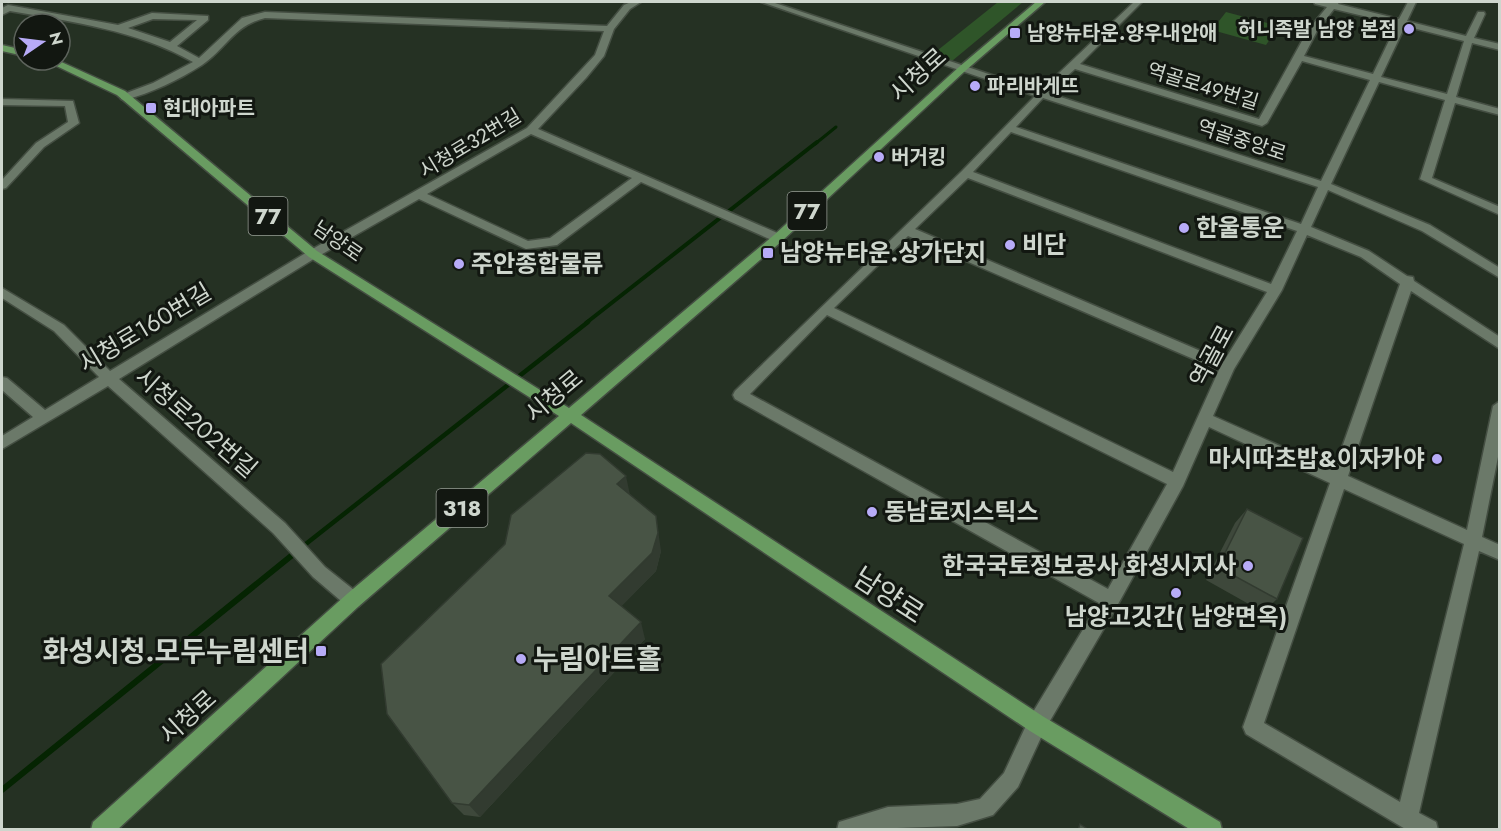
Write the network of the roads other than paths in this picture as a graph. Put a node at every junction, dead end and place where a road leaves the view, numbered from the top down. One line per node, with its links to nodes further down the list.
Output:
1 (637, 2): 12 (street, 시청로32번길)
2 (765, 2): 19 (street, 역골중앙로)
3 (1041, 2): 19 (main road, 시청로 / 77)
4 (1138, 2): 18 (street)
5 (1318, 2): 7 (street)
6 (1412, 2): 10 (street, 역골로)
7 (1334, 3): 10 (street); 16 (street)
8 (2, 12): 11 (street)
9 (1481, 14): 13 (street)
10 (1402, 23): 13 (street); 21 (street, 역골로)
11 (119, 28): 14 (street); 14 (street)
12 (610, 29): 17 (street); 28 (street, 시청로32번길)
13 (1469, 39): 15 (street); 24 (street)
14 (171, 46): 17 (street)
15 (1500, 47)
16 (1299, 57): 18 (street, 역골로49번길); 21 (street)
17 (200, 62): 23 (street)
18 (1073, 66): 22 (street)
19 (962, 69): 22 (street, 역골중앙로); 37 (main road, 시청로 / 77)
20 (72, 71): 23 (main road, 남양로 / 77)
21 (1375, 78): 24 (street); 31 (street, 역골로)
22 (1041, 94): 27 (street); 31 (street, 역골중앙로)
23 (125, 97): 38 (main road, 남양로 / 77)
24 (1451, 97): 26 (street); 34 (street)
25 (2, 102): 32 (street)
26 (1500, 112)
27 (1009, 128): 29 (street); 35 (street)
28 (531, 130): 30 (street); 33 (street, 시청로32번길)
29 (966, 173): 36 (street); 41 (street)
30 (640, 178): 33 (street); 37 (street)
31 (1324, 185): 35 (street, 역골로); 39 (street, 역골중앙로)
32 (2, 186)
33 (418, 194): 38 (street, 시청로32번길)
34 (1500, 212)
35 (1304, 229): 40 (street); 41 (street, 역골로)
36 (906, 230): 43 (street); 45 (street)
37 (778, 238): 49 (main road, 시청로 / 77)
38 (313, 254): 46 (street, 시청로160번길); 49 (main road, 남양로 / 77)
39 (1500, 274)
40 (1408, 280): 44 (street); 53 (street)
41 (1275, 290): 45 (street, 역골로)
42 (2, 292): 46 (street, 시청로202번길)
43 (825, 309): 54 (street); 58 (street)
44 (1500, 344)
45 (1227, 368): 51 (street, 역골로)
46 (107, 377): 50 (street, 시청로160번길); 57 (street, 시청로202번길)
47 (2, 382): 50 (street)
48 (1500, 406): 55 (street)
49 (571, 416): 57 (main road, 시청로 / 318); 59 (main road, 남양로)
50 (43, 417): 52 (street, 시청로160번길)
51 (1206, 419): 53 (street); 54 (street, 역골로)
52 (2, 443)
53 (1338, 478): 55 (street); 60 (street)
54 (1177, 481): 58 (street, 역골로)
55 (1473, 541): 56 (street); 60 (street)
56 (1500, 553)
57 (352, 600): 61 (main road, 시청로 / 318)
58 (1111, 600): 59 (street, 역골로)
59 (1037, 724): 62 (street, 역골로); 63 (main road, 남양로)
60 (1407, 817): 64 (street)
61 (101, 830)
62 (847, 830)
63 (1212, 830)
64 (1428, 830)

